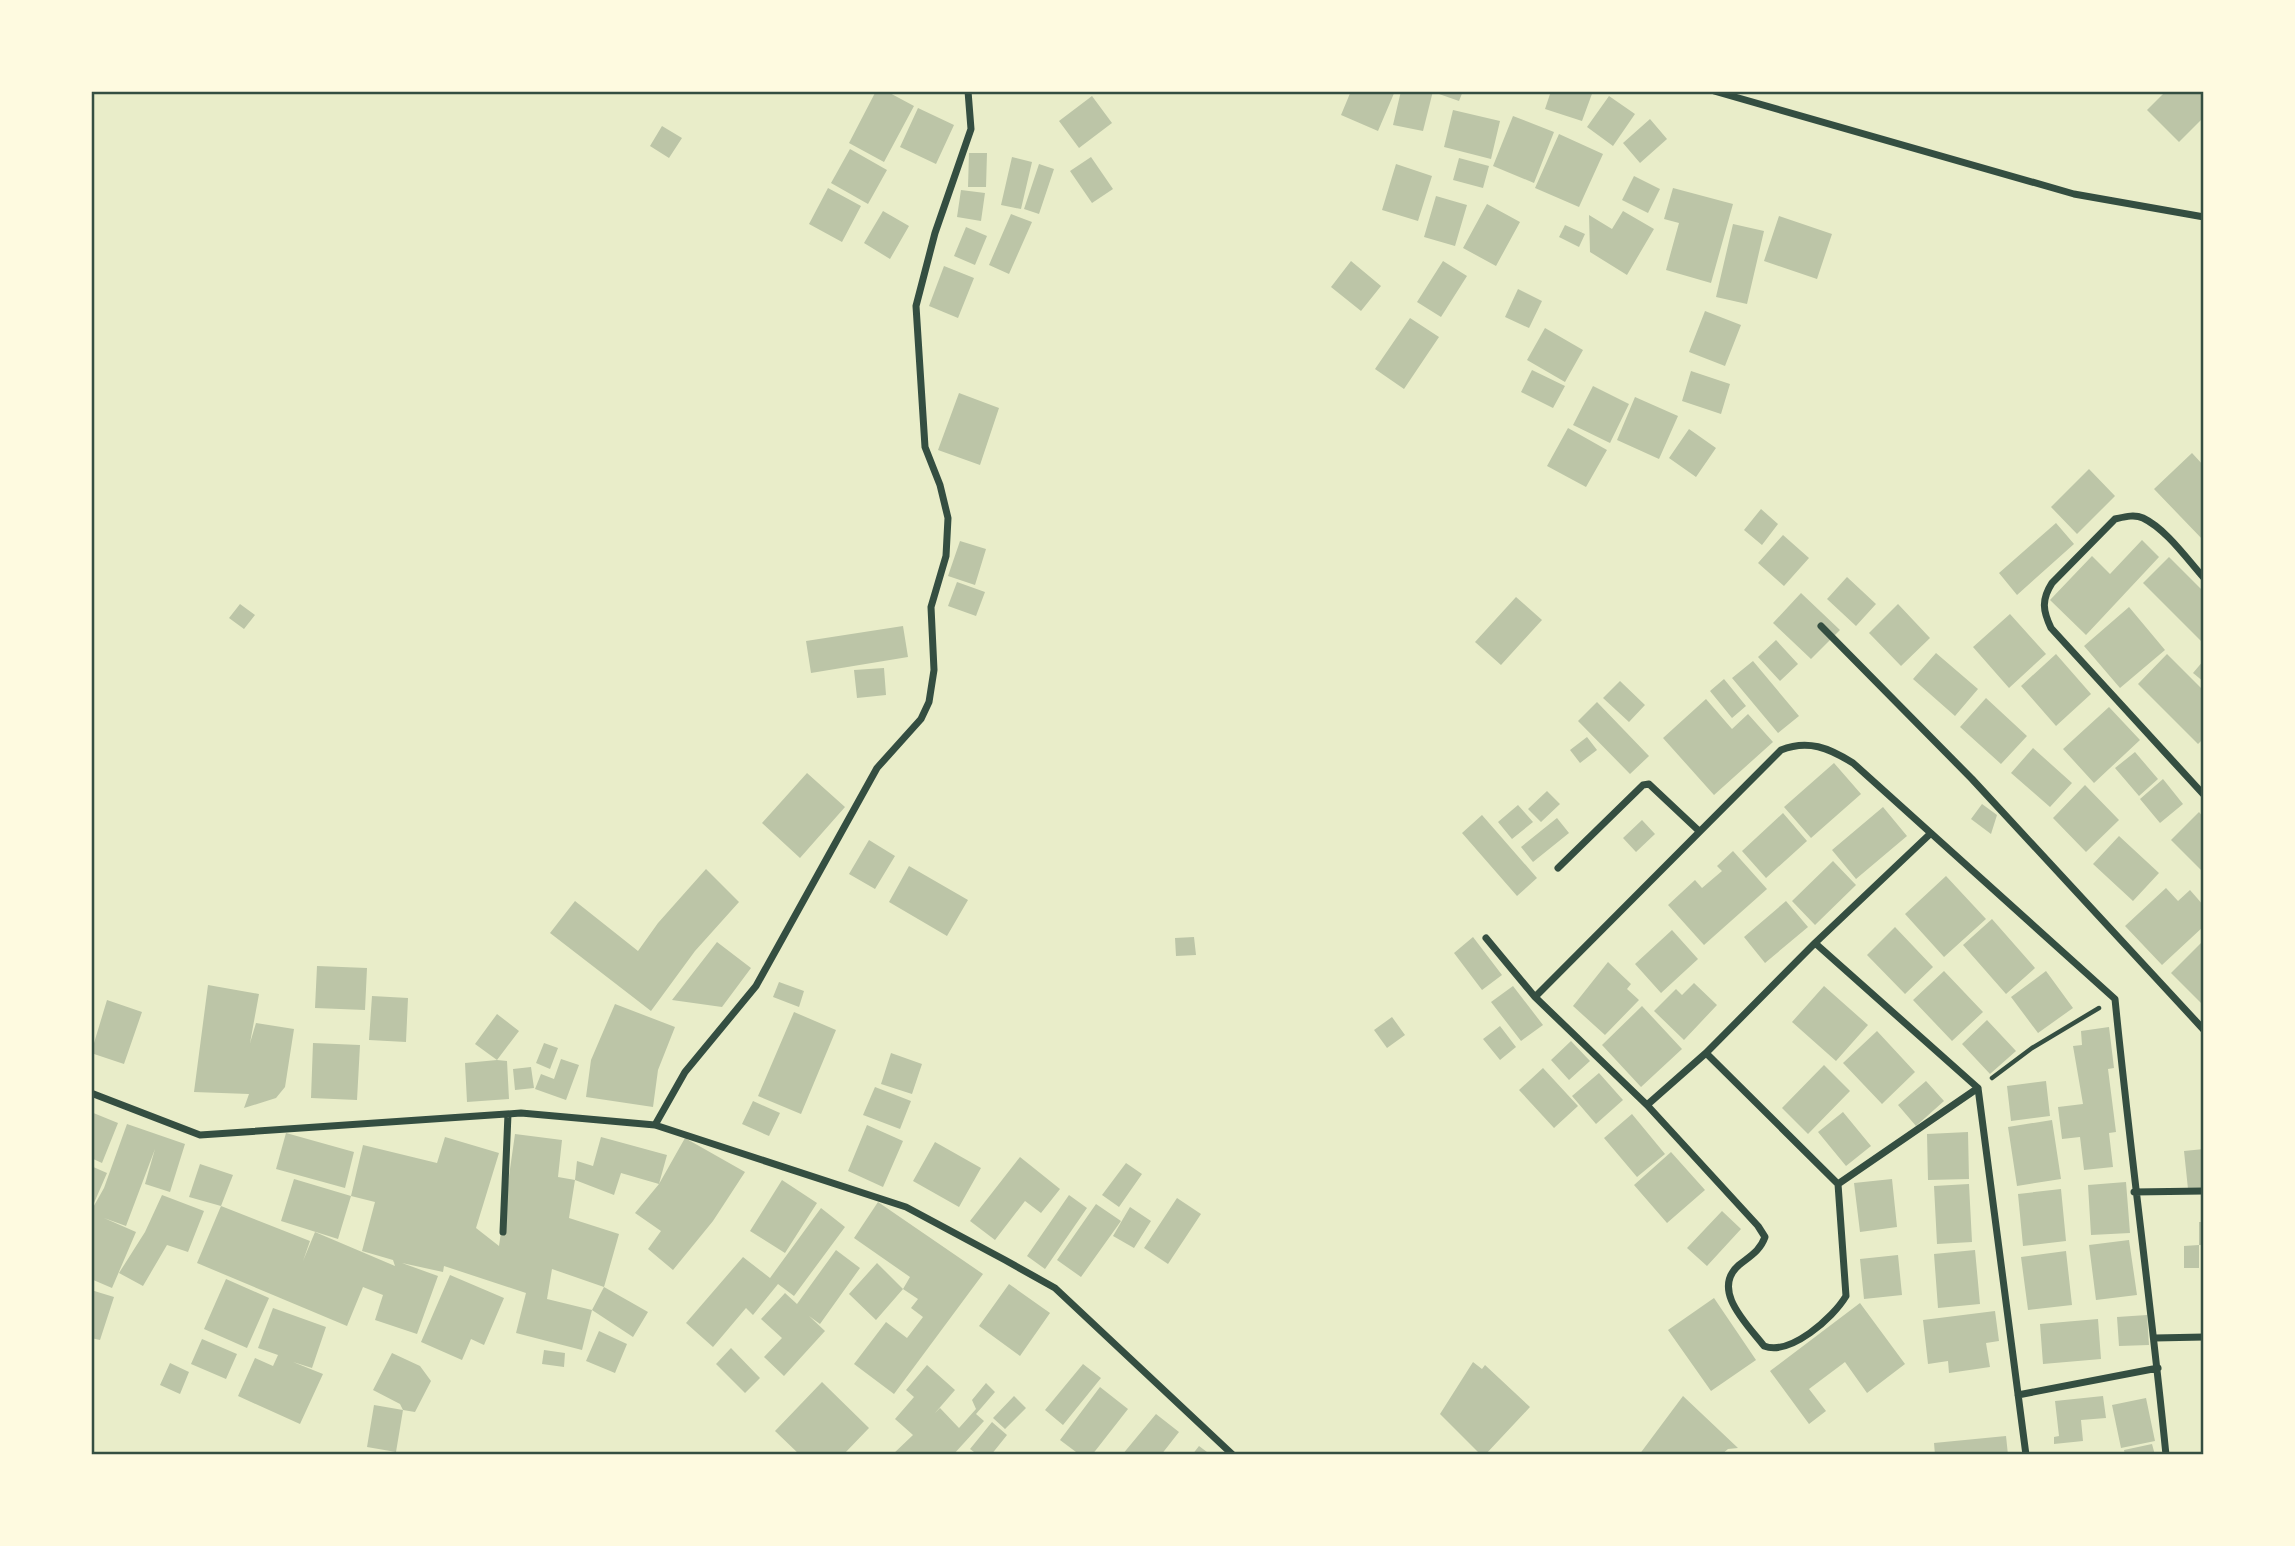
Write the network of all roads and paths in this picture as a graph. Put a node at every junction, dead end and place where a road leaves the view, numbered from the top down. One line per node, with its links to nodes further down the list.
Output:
1 (968, 91): 20 (street)
2 (1714, 91): 3 (street)
3 (2204, 217)
4 (2204, 578): 6 (street)
5 (1821, 626): 14 (street)
6 (2204, 795)
7 (1699, 831): 8 (street); 9 (street); 12 (street)
8 (1930, 834): 11 (street); 13 (street)
9 (1558, 868)
10 (1486, 938): 12 (street)
11 (1815, 943): 15 (street); 16 (street)
12 (1535, 997): 18 (street)
13 (2115, 999): 16 (path); 23 (street)
14 (2204, 1030)
15 (1706, 1053): 18 (street); 21 (street)
16 (1979, 1088): 21 (street); 28 (street)
17 (91, 1093): 19 (street)
18 (1647, 1105): 21 (street)
19 (508, 1114): 20 (street); 24 (street)
20 (655, 1125): 29 (street)
21 (1838, 1184)
22 (2204, 1191): 23 (street)
23 (2134, 1192): 26 (street)
24 (503, 1232)
25 (2204, 1337): 26 (street)
26 (2155, 1338): 27 (street)
27 (2158, 1368): 28 (street); 31 (street)
28 (2018, 1395): 30 (street)
29 (1233, 1455)
30 (2026, 1455)
31 (2166, 1455)

